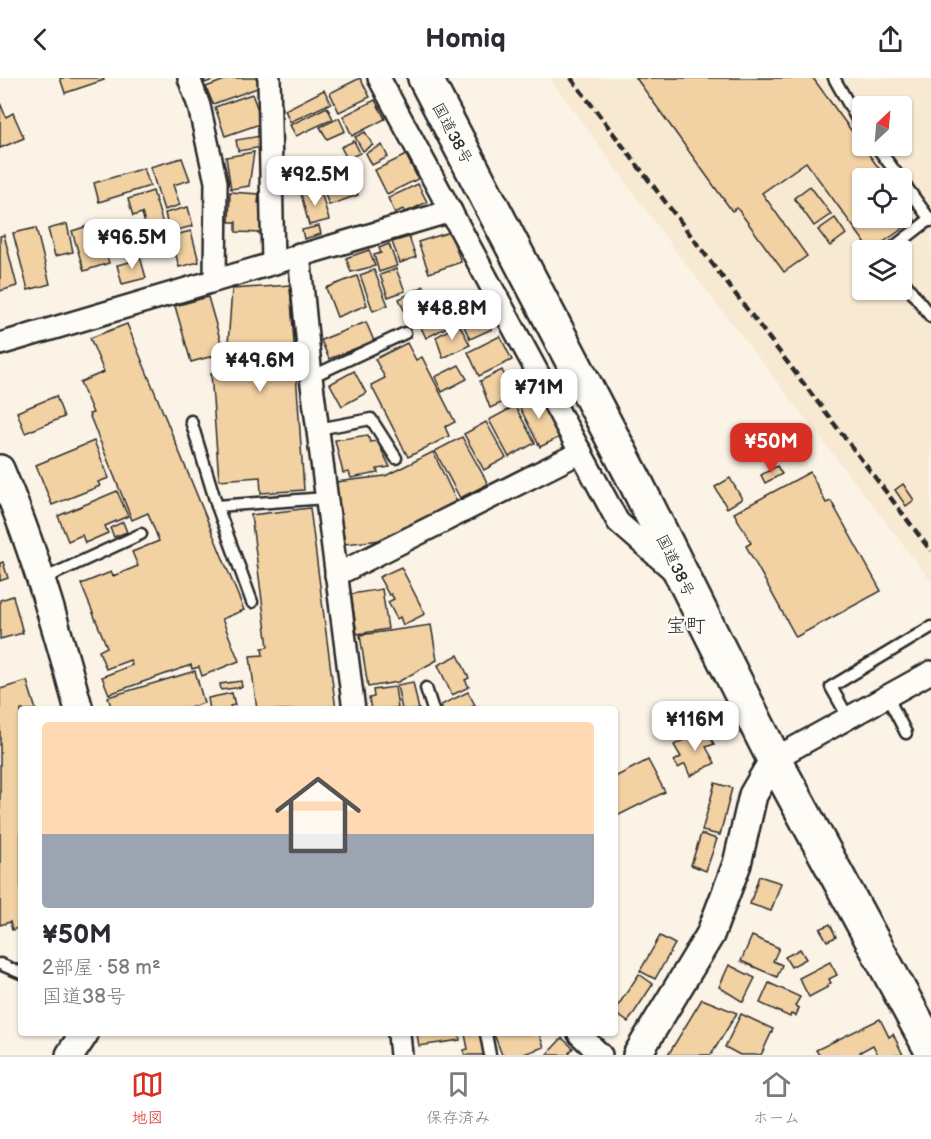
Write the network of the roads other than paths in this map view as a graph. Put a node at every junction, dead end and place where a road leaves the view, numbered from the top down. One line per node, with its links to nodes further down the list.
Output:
1 (189, 78): 15 (street)
2 (269, 78): 14 (street)
3 (379, 78): 10 (street)
4 (424, 78): 30 (highway, 国道38号)
5 (834, 78): 6 (lane)
6 (852, 110)
7 (884, 156): 8 (lane)
8 (893, 168)
9 (912, 194): 11 (lane)
10 (451, 211): 13 (street); 23 (street)
11 (931, 220): 12 (lane)
12 (904, 240)
13 (299, 254): 14 (street); 20 (street)
14 (273, 263): 15 (street)
15 (215, 279): 19 (street)
16 (912, 292): 17 (lane)
17 (931, 317)
18 (405, 333): 20 (lane)
19 (0, 344)
20 (311, 377): 22 (street)
21 (191, 421): 27 (lane)
22 (318, 429): 24 (lane); 26 (street)
23 (581, 452): 29 (street); 30 (street)
24 (396, 458)
25 (0, 469): 31 (street)
26 (326, 498): 27 (lane); 29 (street)
27 (217, 506): 32 (lane)
28 (141, 534): 31 (lane)
29 (336, 576): 38 (street)
30 (683, 580): 42 (highway, 国道38号)
31 (40, 581): 37 (street)
32 (252, 602)
33 (931, 627): 40 (lane)
34 (931, 672): 36 (street)
35 (426, 688): 39 (lane)
36 (887, 696): 40 (street); 41 (lane)
37 (78, 706)
38 (353, 706)
39 (432, 706)
40 (848, 717): 42 (street)
41 (906, 734)
42 (774, 759): 49 (highway, 国道38号); 54 (street)
43 (0, 964): 44 (lane)
44 (18, 972)
45 (83, 1036): 50 (street)
46 (399, 1036): 51 (street)
47 (486, 1036): 52 (lane)
48 (581, 1036): 53 (street)
49 (931, 1049)
50 (70, 1055)
51 (401, 1055)
52 (490, 1055)
53 (601, 1055)
54 (636, 1055)

